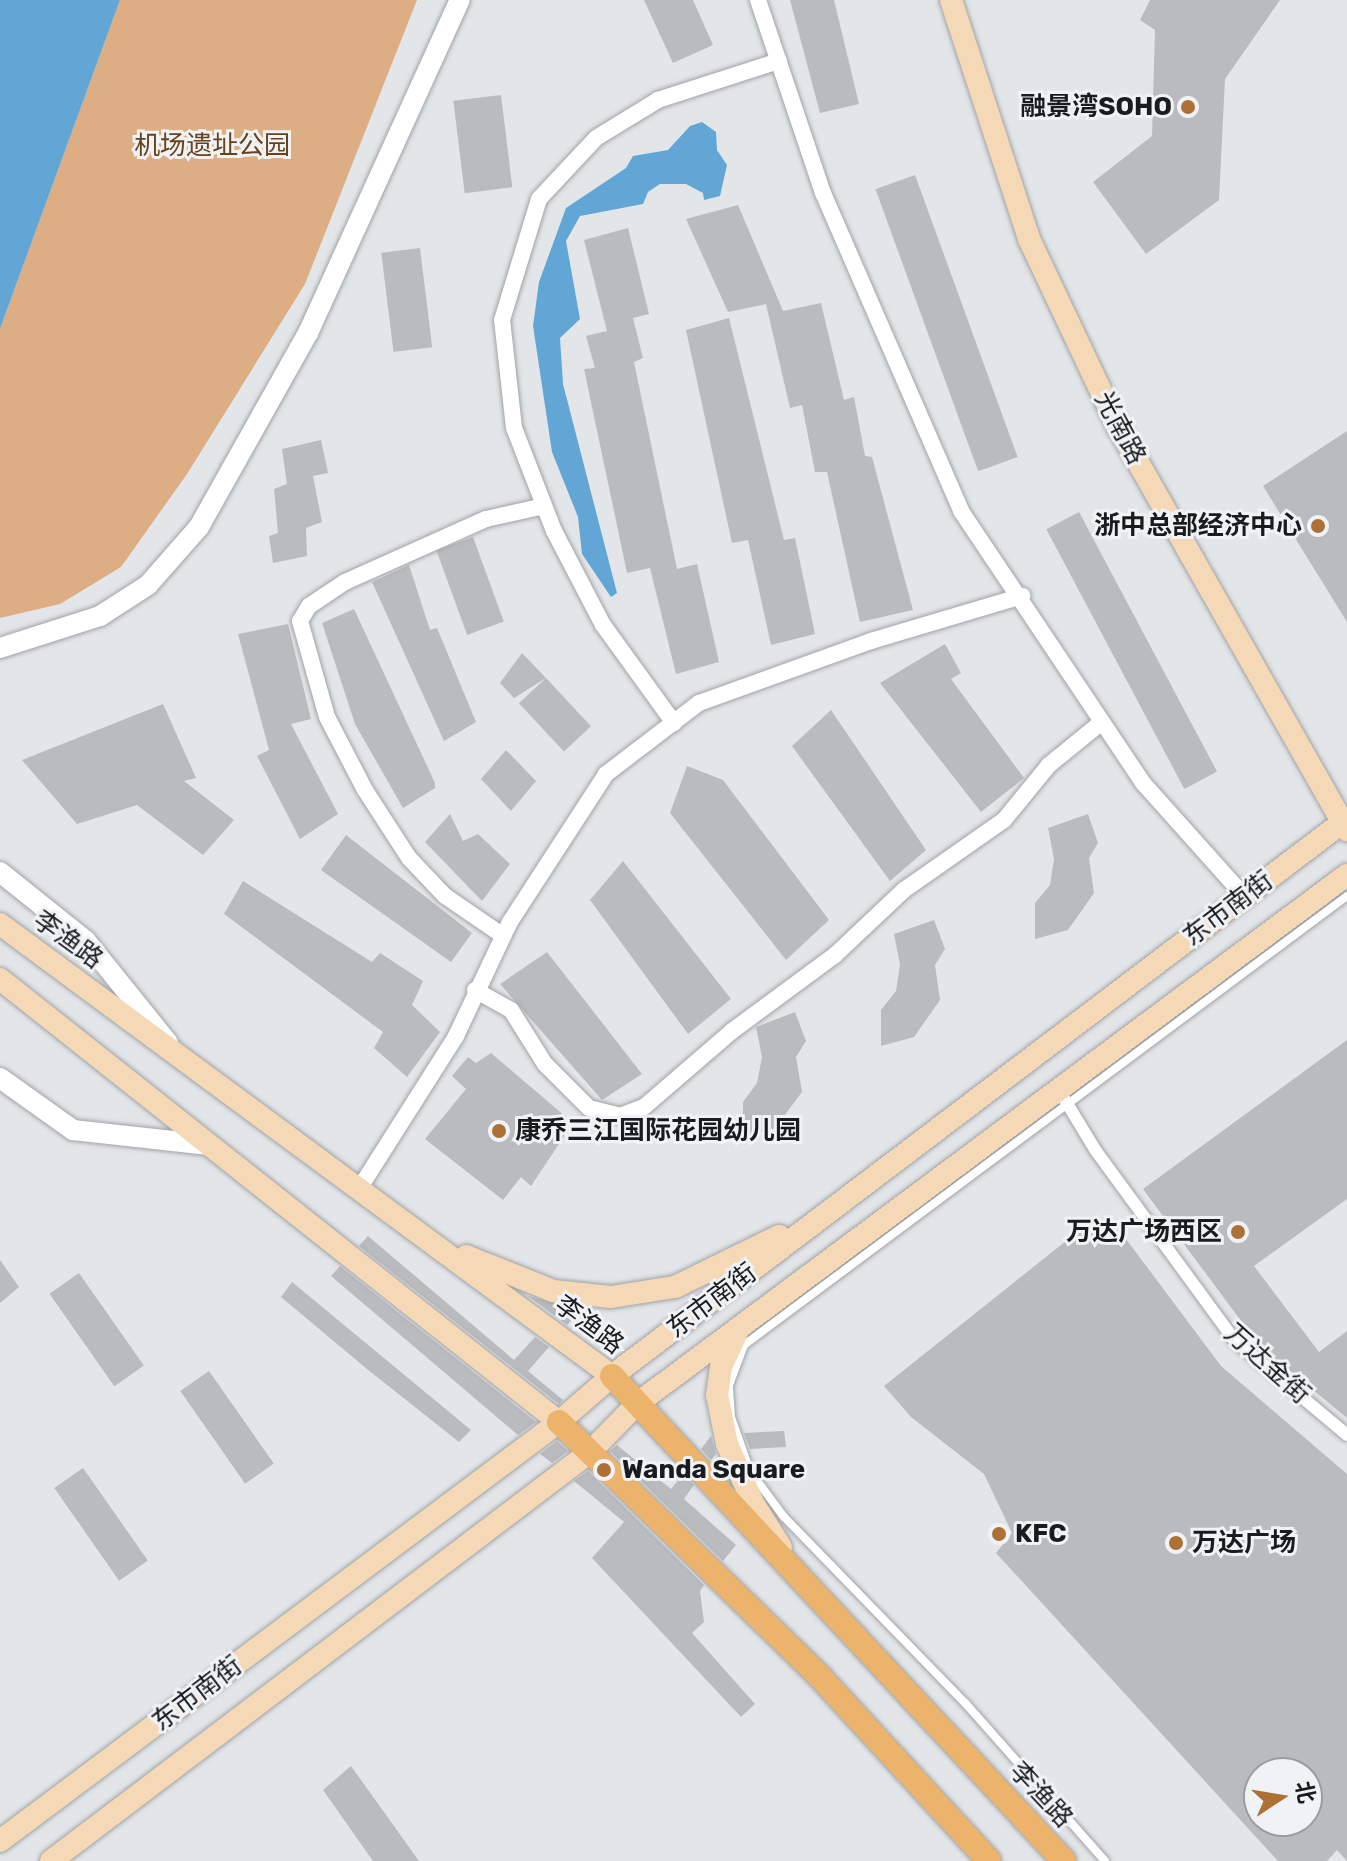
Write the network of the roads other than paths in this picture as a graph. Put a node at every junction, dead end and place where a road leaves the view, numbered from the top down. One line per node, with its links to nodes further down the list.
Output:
1 (460, 0): 7 (street)
2 (758, 0): 4 (street)
3 (951, 0): 10 (main road, 光南路)
4 (779, 61): 5 (street); 6 (street)
5 (544, 506): 9 (street); 16 (street)
6 (1022, 596): 8 (street); 9 (street)
7 (0, 648)
8 (1102, 722): 14 (street); 18 (street)
9 (674, 723): 16 (street)
10 (1345, 824): 14 (main road, 东市南街)
11 (0, 872): 19 (street)
12 (1347, 875): 21 (main road, 东市南街)
13 (1347, 896): 21 (lane)
14 (1245, 897): 24 (main road, 东市南街)
15 (0, 924): 19 (main road, 李渔路)
16 (502, 935): 18 (street)
17 (0, 979): 22 (main road)
18 (475, 990): 23 (street)
19 (178, 1056): 23 (main road, 李渔路)
20 (0, 1078): 22 (street)
21 (1062, 1096): 26 (main road, 东市南街); 30 (street, 万达金街); 37 (lane)
22 (209, 1145): 29 (main road)
23 (359, 1189): 25 (main road, 李渔路)
24 (847, 1198): 25 (main road); 27 (main road, 东市南街)
25 (425, 1238): 27 (main road, 李渔路)
26 (739, 1327): 28 (main road, 东市南街); 32 (main road)
27 (612, 1376): 28 (main road, 李渔路); 29 (main road, 东市南街)
28 (638, 1403): 31 (main road, 东市南街); 32 (main road, 李渔路)
29 (559, 1422): 31 (main road); 33 (main road, 东市南街)
30 (1347, 1435)
31 (590, 1452): 34 (main road, 东市南街); 35 (main road)
32 (804, 1581): 36 (main road, 李渔路)
33 (0, 1841)
34 (51, 1861)
35 (989, 1861)
36 (1064, 1861)
37 (1105, 1861)

